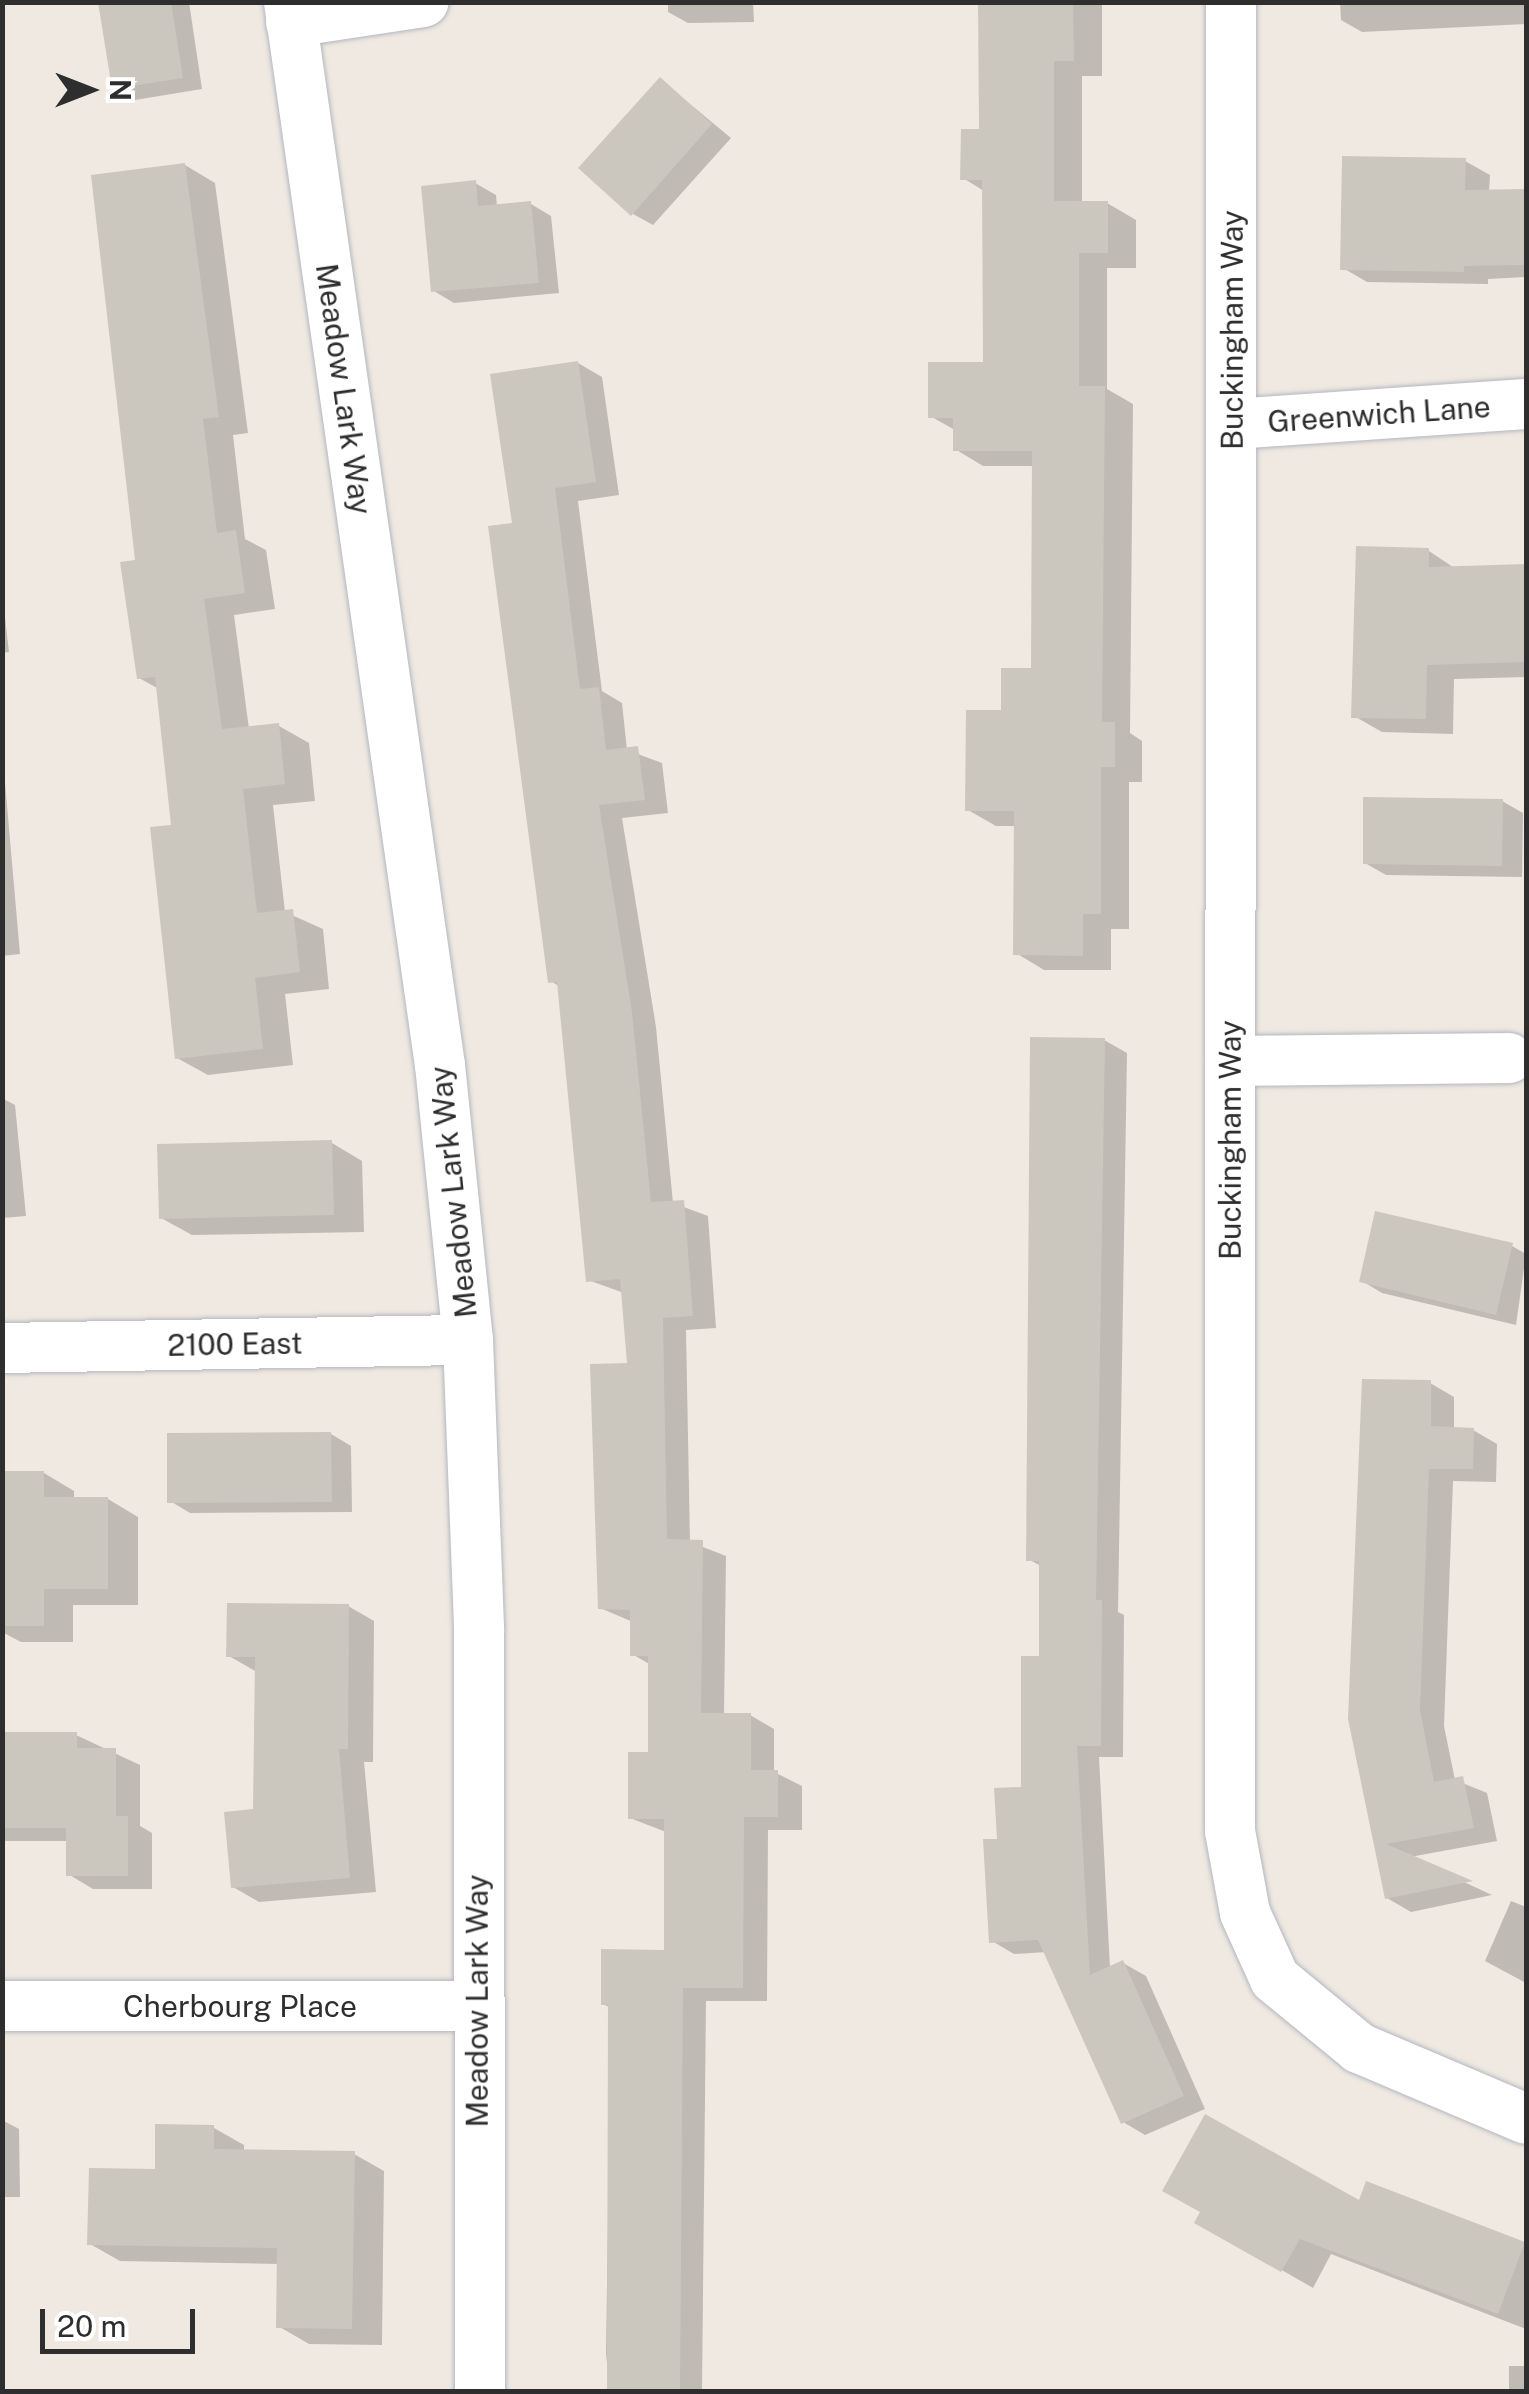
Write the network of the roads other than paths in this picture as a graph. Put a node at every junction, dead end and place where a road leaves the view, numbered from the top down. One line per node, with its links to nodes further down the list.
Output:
1 (424, 2): 3 (street)
2 (1231, 2): 5 (street, Buckingham Way)
3 (290, 12): 8 (street, Meadow Lark Way)
4 (1526, 404): 5 (street, Greenwich Lane)
5 (1232, 424): 7 (street, Buckingham Way)
6 (1509, 1058): 7 (street)
7 (1230, 1061): 12 (street, Buckingham Way)
8 (468, 1340): 9 (street, 2100 East); 11 (street, Meadow Lark Way)
9 (2, 1348)
10 (2, 2006): 11 (street, Cherbourg Place)
11 (477, 2006): 13 (street, Meadow Lark Way)
12 (1526, 2119)
13 (480, 2392)

